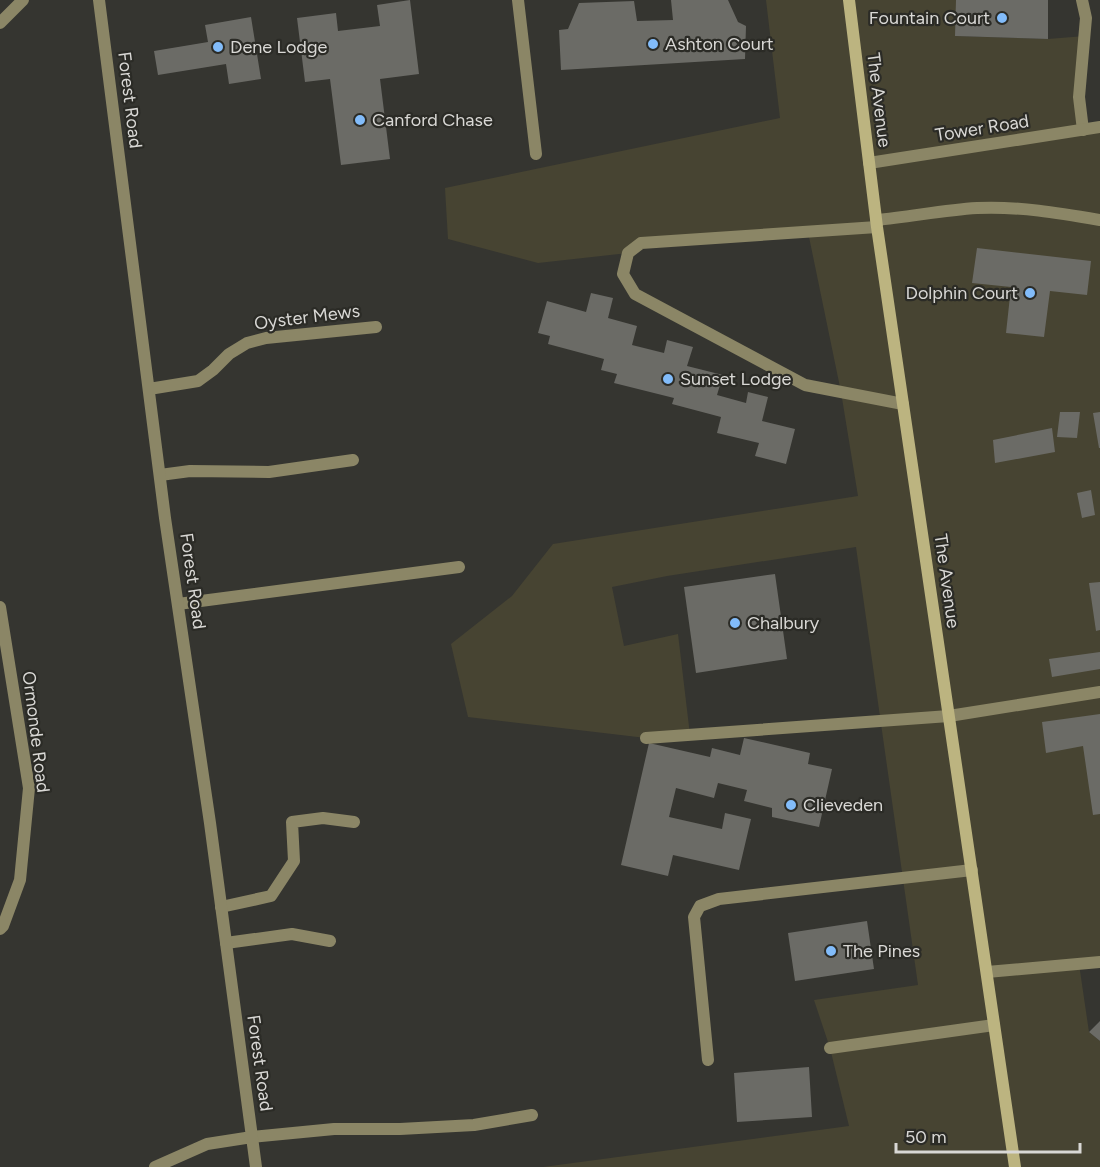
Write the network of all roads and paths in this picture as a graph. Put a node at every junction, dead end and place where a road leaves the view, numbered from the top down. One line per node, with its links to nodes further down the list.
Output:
1 (23, 0): 6 (street)
2 (99, 0): 14 (street, Forest Road)
3 (518, 0): 9 (street)
4 (849, 0): 10 (main road, The Avenue)
5 (1082, 0): 8 (street)
6 (0, 22)
7 (1100, 127): 8 (street, Tower Road)
8 (1083, 130): 10 (street, Tower Road)
9 (536, 154)
10 (869, 164): 12 (main road, The Avenue)
11 (1100, 220): 12 (street)
12 (877, 223): 15 (main road, The Avenue); 15 (street)
13 (375, 327): 14 (street, Oyster Mews)
14 (149, 389): 17 (street, Forest Road)
15 (903, 404): 22 (main road, The Avenue)
16 (353, 460): 17 (street)
17 (160, 475): 19 (street, Forest Road)
18 (459, 567): 19 (street)
19 (178, 604): 26 (street, Forest Road)
20 (0, 607): 27 (street, Ormonde Road)
21 (1100, 692): 22 (street)
22 (949, 716): 23 (street); 25 (main road, The Avenue)
23 (646, 738)
24 (354, 822): 26 (street)
25 (972, 870): 31 (main road, The Avenue); 34 (street)
26 (221, 907): 29 (street, Forest Road)
27 (0, 929)
28 (330, 941): 29 (street)
29 (226, 943): 36 (street, Forest Road)
30 (1100, 962): 31 (street)
31 (987, 972): 32 (main road, The Avenue)
32 (994, 1025): 33 (street); 39 (main road, The Avenue)
33 (830, 1048)
34 (708, 1060)
35 (532, 1115): 36 (street)
36 (252, 1137): 37 (street); 38 (street, Forest Road)
37 (155, 1167)
38 (256, 1167)
39 (1016, 1167)

